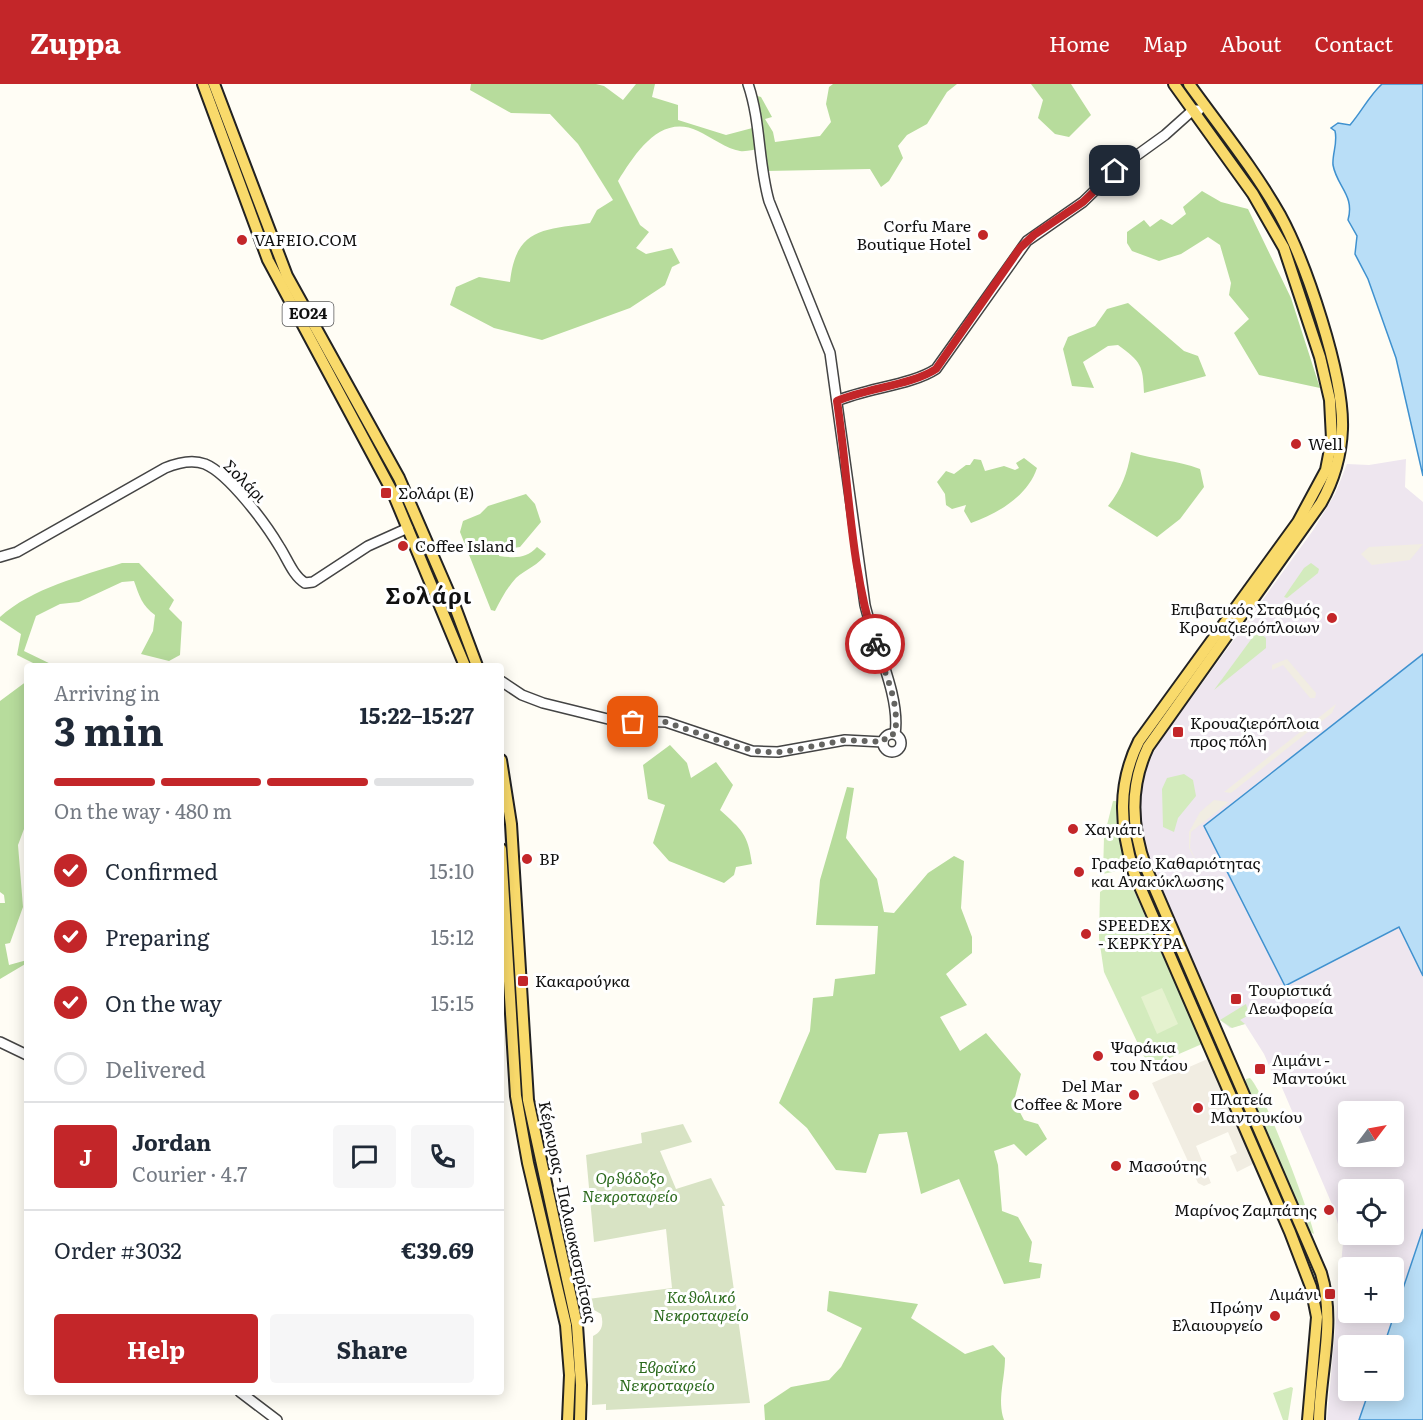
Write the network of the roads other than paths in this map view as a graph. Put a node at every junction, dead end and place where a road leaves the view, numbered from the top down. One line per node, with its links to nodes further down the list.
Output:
1 (203, 84): 9 (main road, ΕΟ24)
2 (214, 84): 10 (main road, ΕΟ24)
3 (748, 84): 8 (street)
4 (1174, 84): 6 (main road)
5 (1189, 84): 7 (main road)
6 (1193, 110): 7 (street); 8 (street); 23 (main road)
7 (1210, 113): 23 (main road)
8 (837, 401): 17 (street)
9 (408, 528): 10 (main road); 11 (street, Σολάρι); 12 (main road, ΕΟ24)
10 (424, 533): 13 (main road, ΕΟ24)
11 (0, 557)
12 (464, 663)
13 (476, 663)
14 (504, 683): 15 (street)
15 (513, 690): 16 (street); 18 (street)
16 (504, 692)
17 (895, 734): 18 (street); 18 (street)
18 (883, 742)
19 (504, 779): 27 (main road, Κέρκυρας - Παλαιοκαστρίτσας)
20 (504, 898): 26 (main road, Κέρκυρας - Παλαιοκαστρίτσας)
21 (0, 1042): 22 (street)
22 (24, 1054)
23 (1317, 1379): 28 (main road); 29 (main road)
24 (244, 1395): 25 (street)
25 (277, 1420)
26 (568, 1420)
27 (580, 1420)
28 (1308, 1420)
29 (1319, 1420)

